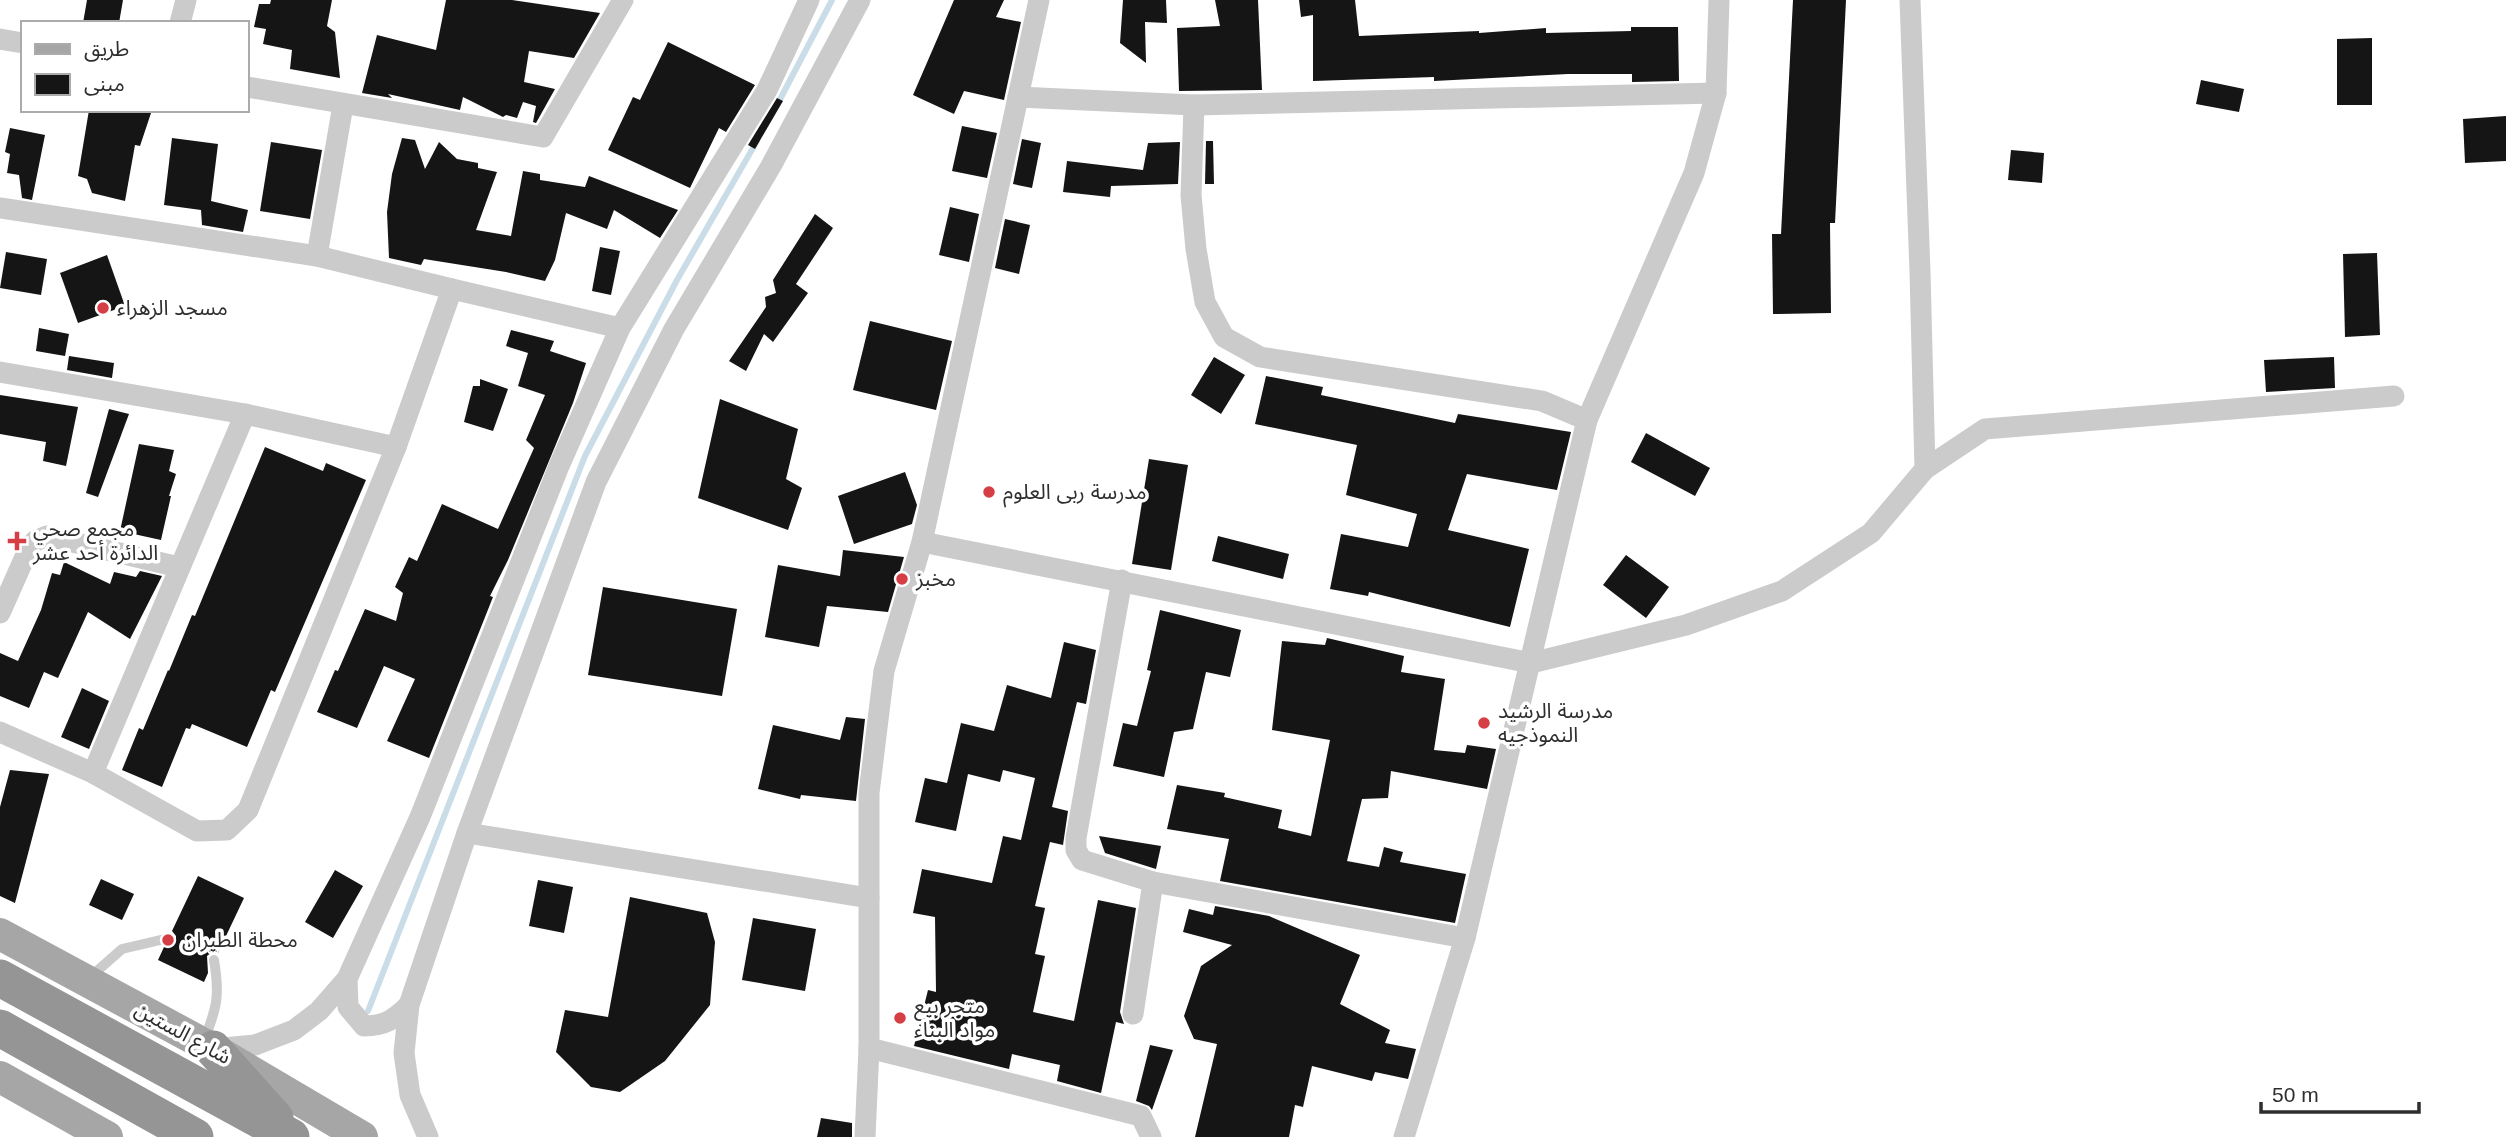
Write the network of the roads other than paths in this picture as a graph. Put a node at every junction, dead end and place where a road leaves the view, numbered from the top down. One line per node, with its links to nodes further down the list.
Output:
1 (186, 0): 8 (street)
2 (623, 0): 14 (street)
3 (809, 0): 19 (street)
4 (860, 0): 33 (street)
5 (1039, 0): 13 (street)
6 (1719, 0): 12 (street)
7 (1910, 0): 25 (street)
8 (181, 21)
9 (0, 39): 10 (street)
10 (21, 43)
11 (248, 87): 14 (street)
12 (1716, 93): 15 (street); 23 (street)
13 (1018, 97): 15 (street); 26 (street)
14 (343, 105): 17 (street)
15 (1194, 105): 23 (street)
16 (0, 208): 17 (street)
17 (317, 256): 18 (street)
18 (452, 289): 19 (street); 24 (street)
19 (620, 328): 41 (street)
20 (0, 372): 22 (street)
21 (2394, 396): 25 (street)
22 (245, 414): 24 (street); 27 (street)
23 (1587, 420): 30 (street)
24 (396, 447): 32 (street)
25 (1925, 469): 30 (street)
26 (922, 542): 28 (street); 35 (street)
27 (178, 567): 29 (street); 32 (street)
28 (1122, 580): 30 (street); 34 (street)
29 (0, 613)
30 (1531, 663): 38 (street)
31 (0, 732): 32 (street)
32 (93, 773)
33 (467, 833): 35 (street); 43 (street)
34 (1153, 882): 38 (street); 44 (street)
35 (869, 898): 47 (street)
36 (0, 934): 42 (main road, شارع الستين)
37 (169, 938): 42 (lane)
38 (1465, 938): 56 (street)
39 (214, 960): 46 (lane)
40 (0, 978): 51 (highway, شارع الستين)
41 (346, 979): 43 (street); 46 (street)
42 (87, 981): 46 (main road, شارع الستين)
43 (409, 1005): 53 (street)
44 (1133, 1013)
45 (0, 1028): 50 (highway)
46 (208, 1046): 51 (highway); 52 (main road, شارع الستين)
47 (869, 1048): 54 (street); 55 (street)
48 (0, 1077): 49 (main road)
49 (107, 1137)
50 (195, 1137)
51 (291, 1137)
52 (362, 1137)
53 (428, 1137)
54 (865, 1137)
55 (1151, 1137)
56 (1405, 1137)

